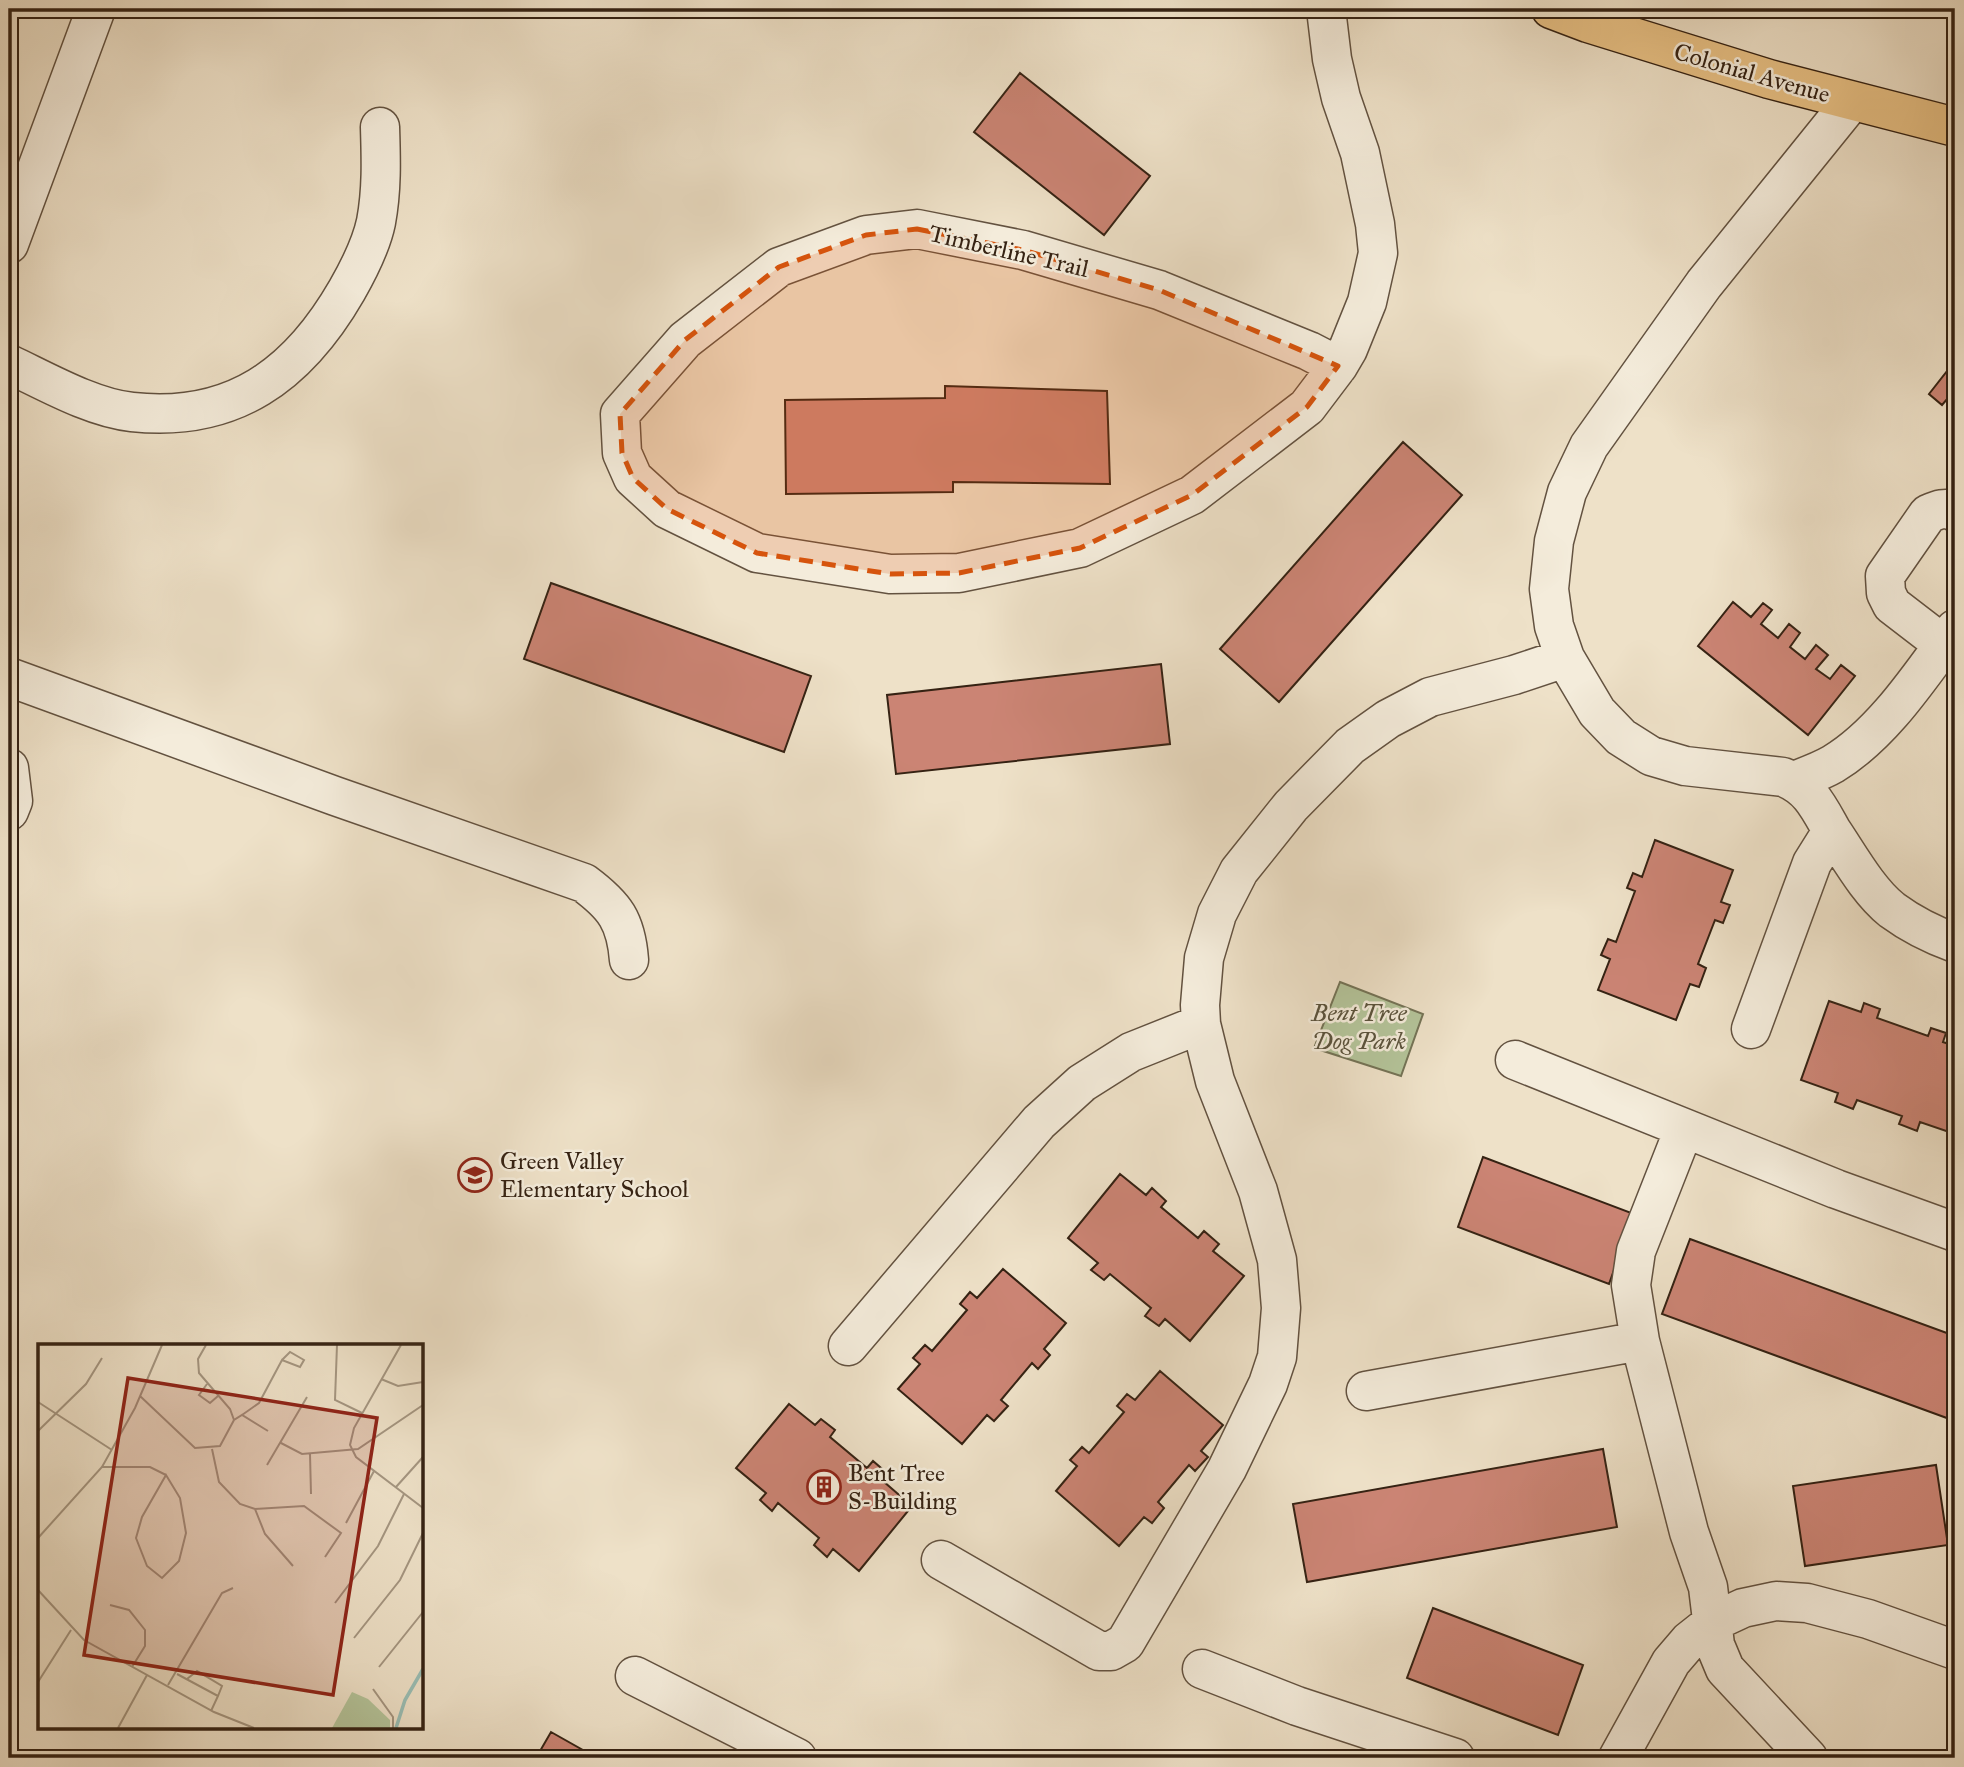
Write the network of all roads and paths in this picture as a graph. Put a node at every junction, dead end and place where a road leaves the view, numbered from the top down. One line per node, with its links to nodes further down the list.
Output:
1 (96, 9): 7 (street)
2 (1326, 9): 9 (street, Timberline Trail)
3 (1551, 9): 4 (main road, Colonial Avenue)
4 (1852, 102): 6 (main road, Colonial Avenue); 12 (street)
5 (380, 127): 8 (street)
6 (1955, 127)
7 (9, 244)
8 (9, 364)
9 (1338, 366): 9 (street, Timberline Trail)
10 (1955, 512): 11 (street)
11 (1949, 637): 15 (street)
12 (1565, 658): 15 (street); 20 (street)
13 (9, 677): 19 (street)
14 (9, 768): 16 (street)
15 (1794, 781): 17 (street)
16 (9, 811)
17 (1832, 831): 18 (street); 21 (street)
18 (1955, 943)
19 (629, 960)
20 (1201, 1024): 26 (street); 28 (street)
21 (1751, 1029)
22 (1515, 1060): 23 (street)
23 (1684, 1129): 24 (street); 25 (street)
24 (1955, 1232)
25 (1640, 1341): 27 (street); 29 (street)
26 (848, 1346)
27 (1366, 1391)
28 (941, 1560)
29 (1713, 1622): 30 (street); 35 (street); 36 (street)
30 (1955, 1650)
31 (1202, 1669): 34 (street)
32 (635, 1676): 33 (street)
33 (797, 1758)
34 (1455, 1758)
35 (1618, 1758)
36 (1808, 1758)

